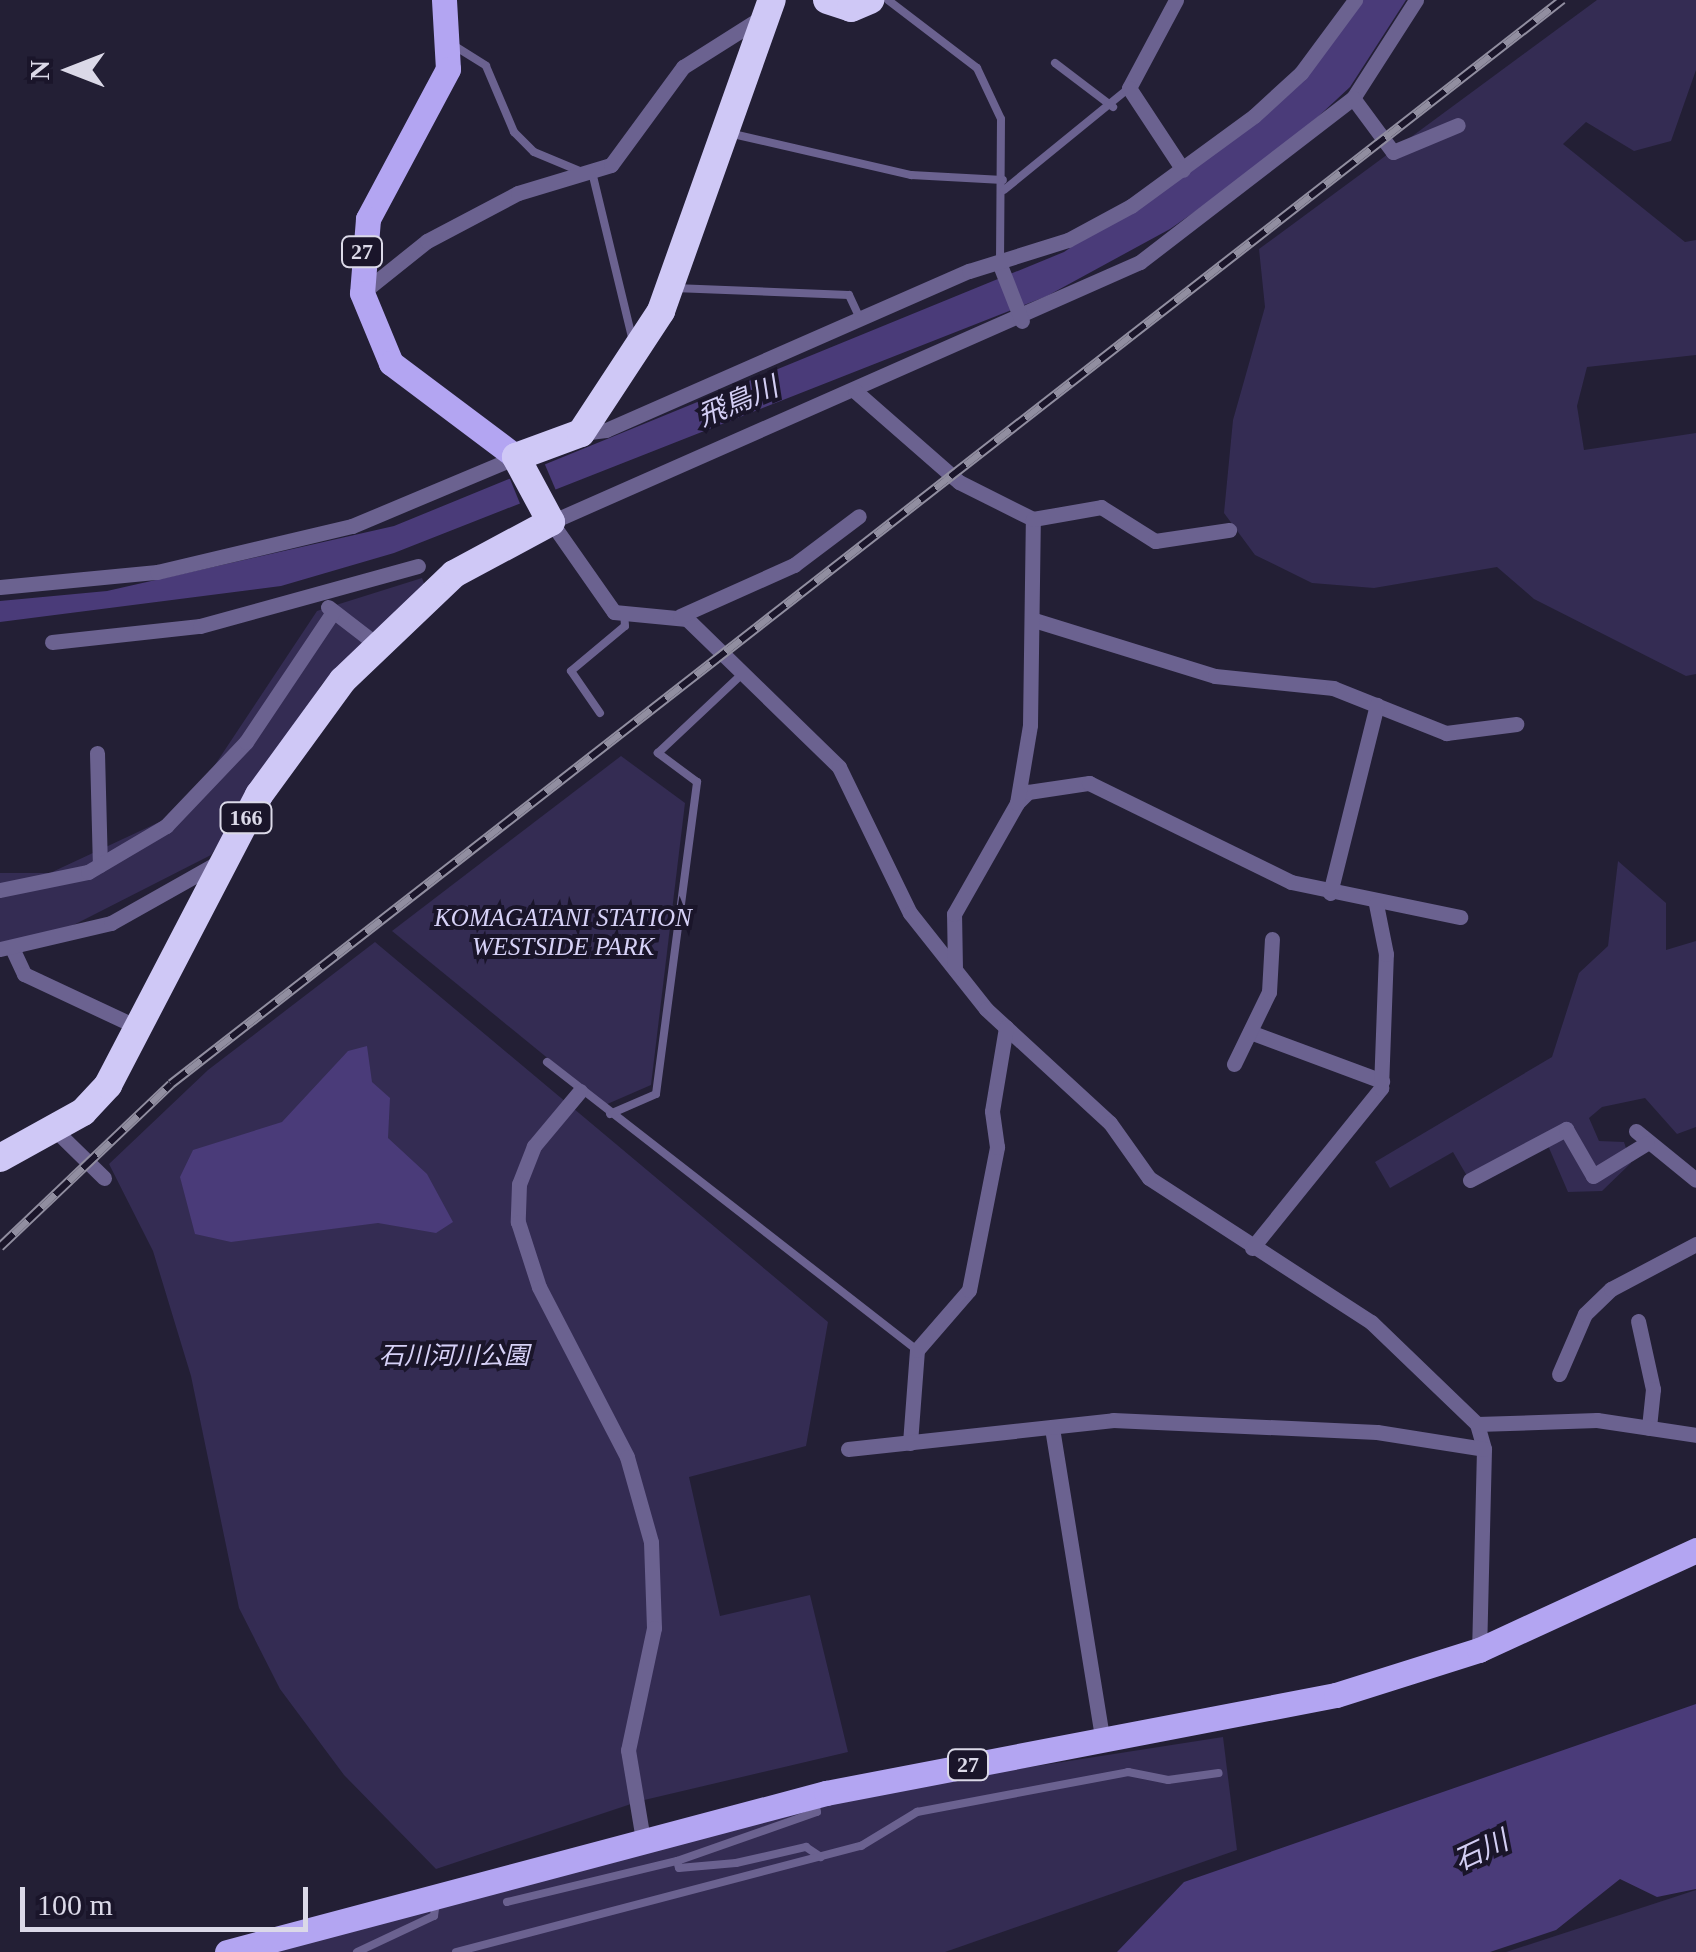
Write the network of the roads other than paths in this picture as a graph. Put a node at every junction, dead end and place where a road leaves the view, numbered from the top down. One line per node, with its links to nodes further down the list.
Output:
1 (444, 0): 9 (main road, 27)
2 (827, 0): 3 (highway)
3 (870, 0)
4 (888, 0): 18 (lane)
5 (1176, 0): 11 (street)
6 (1355, 0): 16 (street)
7 (1416, 0): 12 (street)
8 (767, 9): 15 (highway); 17 (street)
9 (449, 42): 17 (lane); 21 (main road, 27)
10 (1055, 63): 13 (lane)
11 (1129, 88): 13 (lane); 16 (street)
12 (1352, 98): 14 (street); 23 (street)
13 (1113, 106): 18 (lane)
14 (1458, 125)
15 (722, 132): 18 (lane); 20 (highway)
16 (1183, 170): 19 (street)
17 (589, 172): 21 (street); 24 (lane)
18 (1004, 185): 19 (lane)
19 (1001, 268): 22 (street); 23 (street)
20 (674, 288): 22 (lane); 24 (highway)
21 (362, 293): 27 (main road, 27)
22 (859, 316): 26 (street)
23 (1021, 318): 25 (street)
24 (634, 345): 26 (highway)
25 (855, 391): 28 (street); 30 (street)
26 (581, 432): 27 (highway)
27 (522, 462): 28 (highway); 33 (street)
28 (549, 514): 36 (street); 40 (highway, 166)
29 (859, 516): 37 (street)
30 (1032, 519): 31 (street); 38 (street)
31 (1229, 530)
32 (418, 566): 34 (street)
33 (0, 587)
34 (317, 598): 35 (street); 39 (street)
35 (333, 612): 40 (street); 50 (street)
36 (624, 612): 37 (street); 43 (lane)
37 (680, 616): 41 (street)
38 (1034, 620): 42 (street); 48 (street)
39 (52, 642)
40 (376, 644): 49 (highway, 166)
41 (740, 678): 57 (street); 65 (lane)
42 (1377, 705): 44 (street); 52 (street)
43 (600, 713)
44 (1516, 724)
45 (97, 754): 46 (street)
46 (98, 776): 47 (street); 50 (street)
47 (78, 777)
48 (1017, 803): 52 (street); 57 (street)
49 (221, 861): 56 (street); 58 (highway, 166)
50 (100, 866): 51 (street)
51 (0, 890)
52 (1330, 893): 53 (street)
53 (1376, 904): 54 (street); 63 (street)
54 (1460, 917)
55 (1272, 938): 60 (street)
56 (6, 948): 58 (street)
57 (955, 969): 59 (street)
58 (137, 1027): 66 (highway, 166)
59 (1006, 1028): 72 (street); 74 (street)
60 (1250, 1032): 62 (street); 63 (street)
61 (546, 1062): 64 (lane)
62 (1234, 1064)
63 (1382, 1081): 72 (street)
64 (580, 1091): 65 (lane); 90 (street)
65 (610, 1114): 74 (lane)
66 (54, 1129): 67 (highway, 166); 68 (street)
67 (0, 1158)
68 (104, 1178)
69 (1470, 1180): 70 (street)
70 (1696, 1180)
71 (1696, 1244): 75 (street)
72 (1252, 1248): 76 (street)
73 (1638, 1321): 78 (street)
74 (917, 1350): 80 (street)
75 (1559, 1374)
76 (1477, 1424): 78 (street); 82 (street)
77 (1052, 1428): 80 (street); 82 (street); 87 (street)
78 (1649, 1428): 79 (street)
79 (1696, 1435)
80 (910, 1442): 81 (street)
81 (848, 1449)
82 (1484, 1449): 86 (street)
83 (1696, 1531): 84 (street)
84 (1696, 1542)
85 (1696, 1550): 86 (main road, 27)
86 (1479, 1650): 87 (main road, 27)
87 (1103, 1742): 89 (main road, 27)
88 (1219, 1772): 91 (lane)
89 (815, 1796): 90 (main road, 27); 92 (lane)
90 (643, 1840): 93 (main road, 27)
91 (821, 1857): 92 (lane); 97 (lane)
92 (678, 1861): 94 (lane)
93 (437, 1896): 95 (main road, 27); 96 (lane)
94 (506, 1902)
95 (228, 1952)
96 (356, 1952)
97 (456, 1952)

